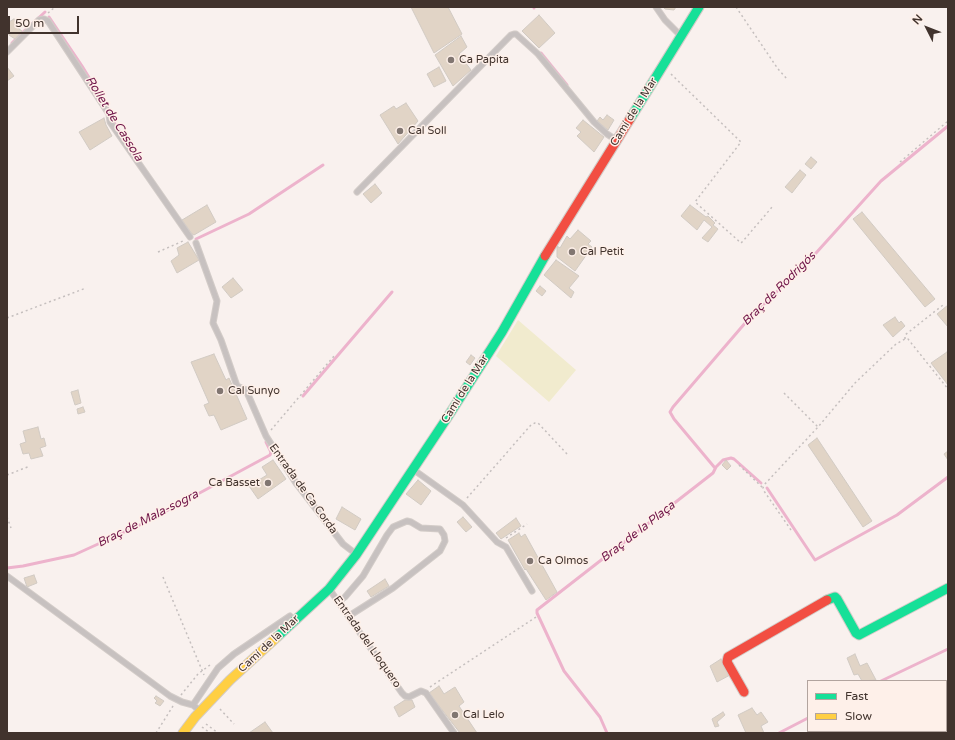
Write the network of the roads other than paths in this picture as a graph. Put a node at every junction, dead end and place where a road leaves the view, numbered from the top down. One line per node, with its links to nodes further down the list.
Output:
1 (656, 7): 3 (lane)
2 (699, 7): 3 (main road, Camí de la Mar)
3 (681, 36): 5 (main road, Camí de la Mar)
4 (7, 52): 7 (lane)
5 (617, 140): 6 (lane); 9 (main road, Camí de la Mar)
6 (357, 192)
7 (190, 237)
8 (196, 243): 10 (lane, Entrada de Ca Corda)
9 (413, 470): 10 (main road, Camí de la Mar); 14 (lane)
10 (356, 555): 13 (main road, Camí de la Mar)
11 (7, 576): 19 (lane)
12 (948, 588): 18 (main road)
13 (329, 589): 15 (main road, Camí de la Mar); 16 (lane, Entrada del Lloquero)
14 (532, 591)
15 (316, 601): 19 (lane); 20 (main road, Camí de la Mar)
16 (338, 602): 17 (lane, Entrada del Lloquero); 17 (lane)
17 (349, 616): 22 (lane, Entrada del Lloquero)
18 (744, 692)
19 (193, 705): 20 (lane)
20 (201, 716): 21 (main road, Camí de la Mar)
21 (183, 733)
22 (454, 733)

